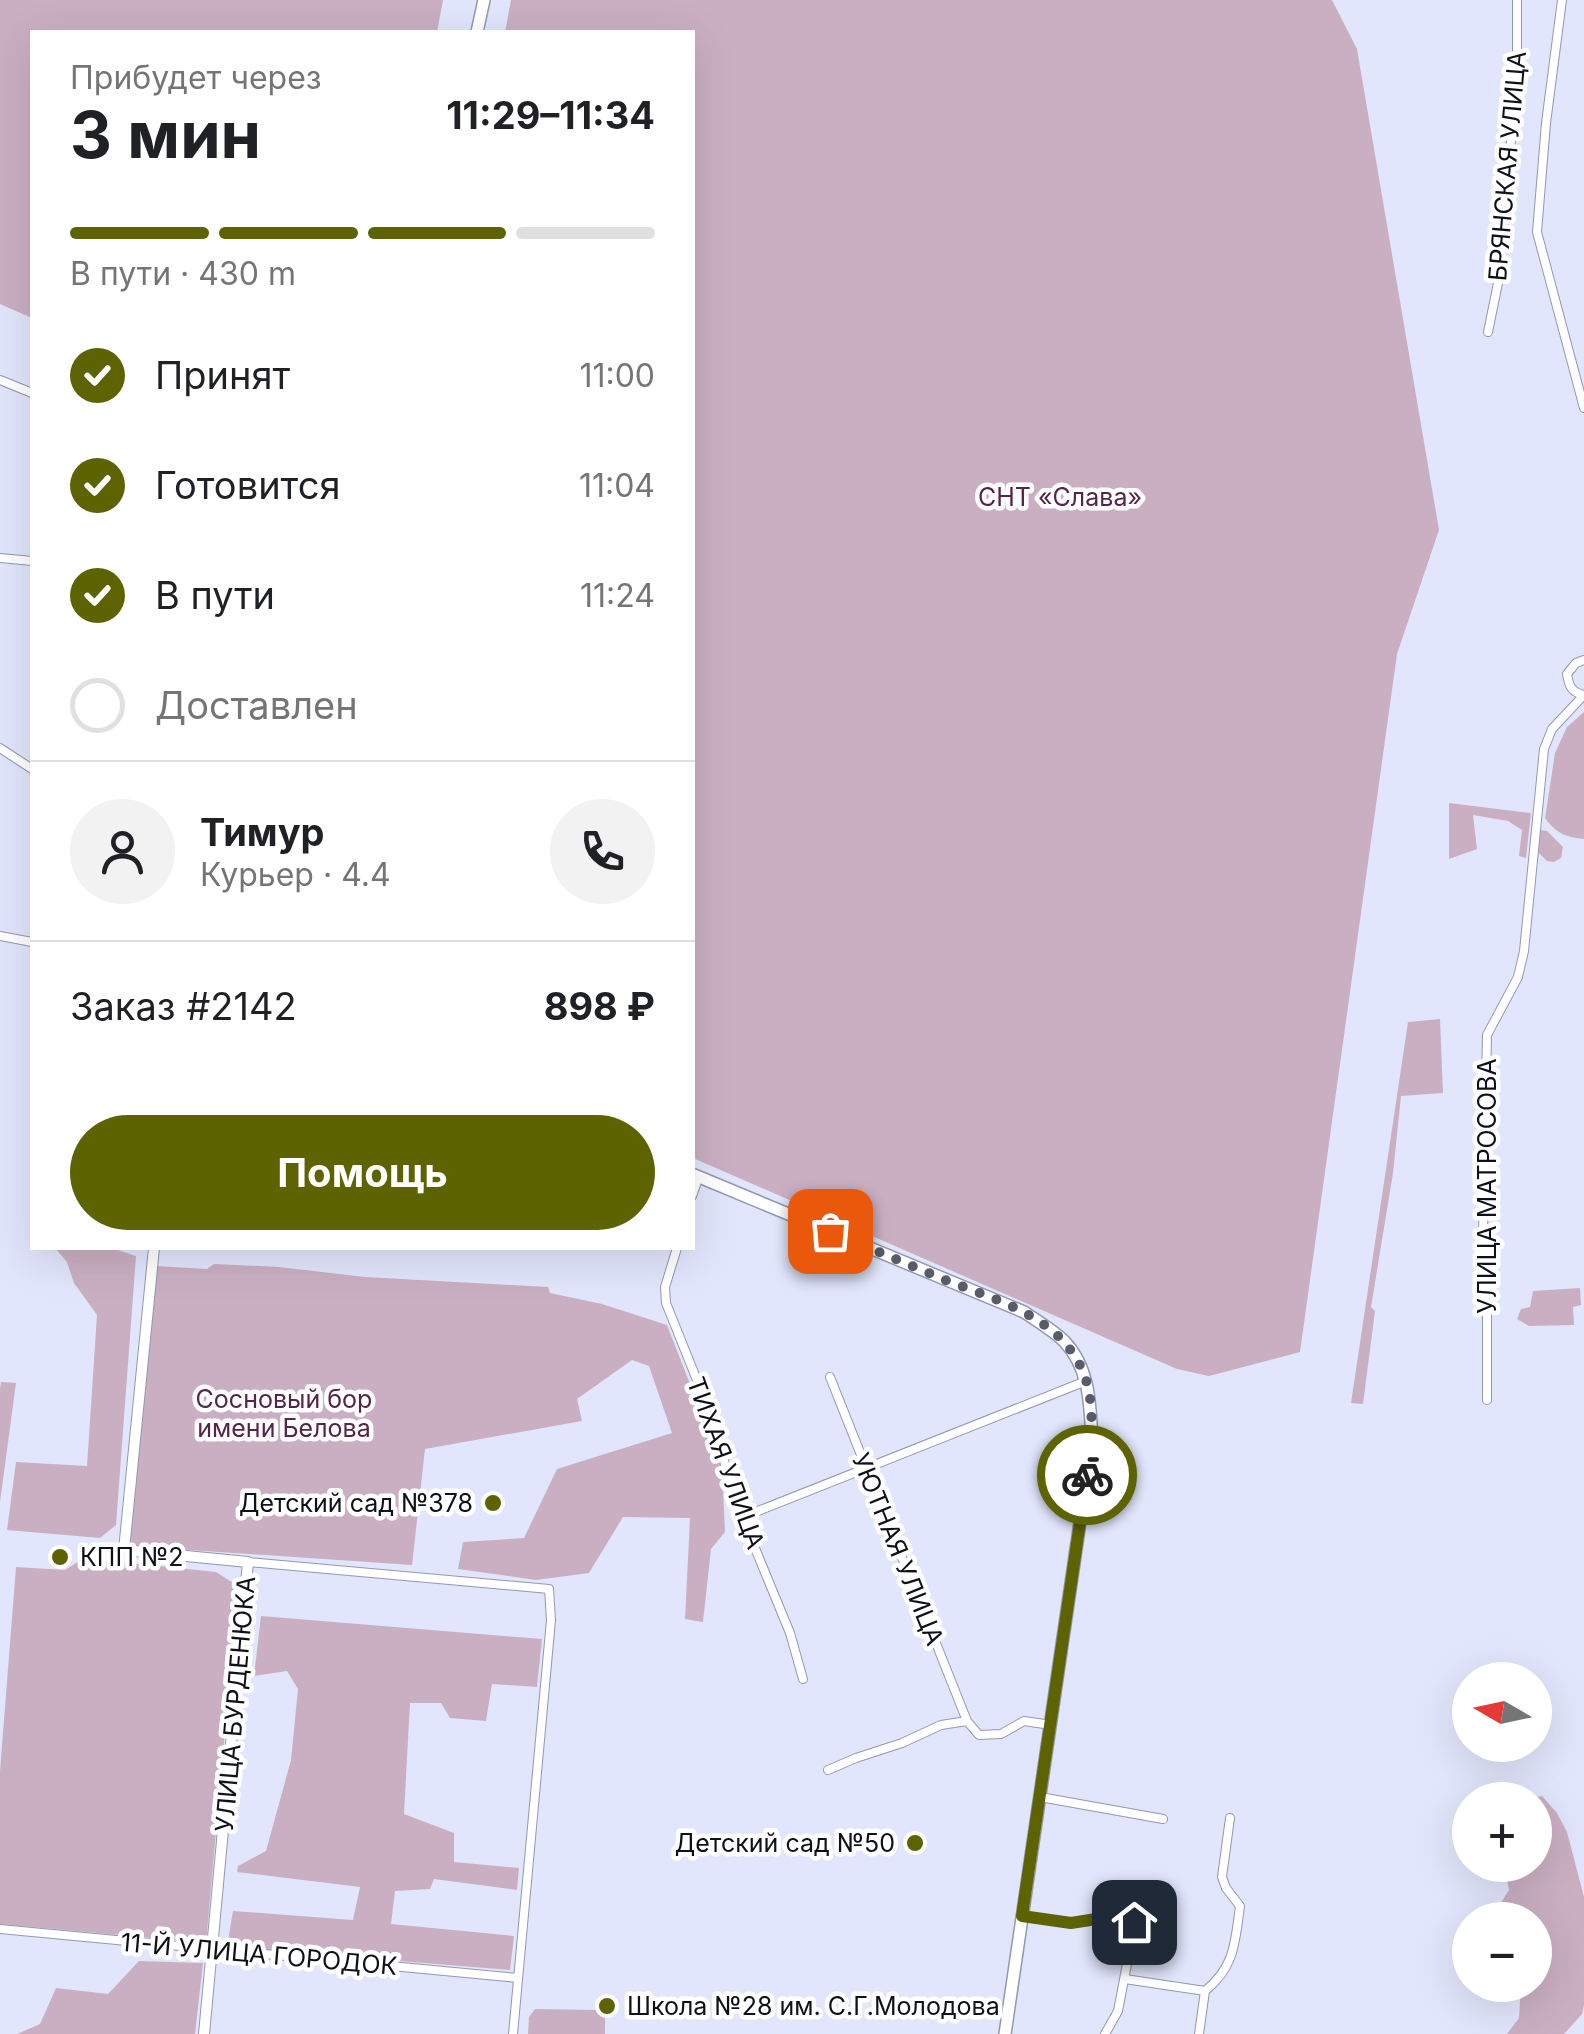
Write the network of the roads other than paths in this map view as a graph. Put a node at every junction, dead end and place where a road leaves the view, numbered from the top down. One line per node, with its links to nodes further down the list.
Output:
1 (484, 0): 4 (main road)
2 (1518, 0): 5 (street, БРЯНСКАЯ УЛИЦА)
3 (1562, 0): 8 (street)
4 (477, 30)
5 (1488, 332)
6 (0, 380): 7 (street)
7 (30, 392)
8 (1584, 408)
9 (0, 558): 10 (street)
10 (30, 562)
11 (1584, 660): 12 (street)
12 (1584, 695): 22 (street, УЛИЦА МАТРОСОВА)
13 (0, 748): 14 (street)
14 (30, 768)
15 (0, 936): 16 (street)
16 (30, 942)
17 (696, 1175): 21 (main road)
18 (154, 1250): 25 (street, УЛИЦА БУРДЕНЮКА)
19 (676, 1250): 24 (street, ТИХАЯ УЛИЦА)
20 (830, 1377): 23 (street, УЮТНАЯ УЛИЦА)
21 (1086, 1381): 23 (street); 28 (main road)
22 (1487, 1400)
23 (865, 1469): 24 (street); 27 (street, УЮТНАЯ УЛИЦА)
24 (743, 1516): 26 (street, ТИХАЯ УЛИЦА)
25 (248, 1562): 35 (street, УЛИЦА БУРДЕНЮКА); 36 (street)
26 (803, 1679)
27 (967, 1721): 28 (street); 29 (street)
28 (1050, 1725): 30 (main road)
29 (828, 1770)
30 (1040, 1797): 31 (street); 33 (main road)
31 (1163, 1818)
32 (1230, 1818): 38 (street)
33 (1022, 1916): 37 (street); 41 (main road)
34 (0, 1929): 35 (street, 11-Й УЛИЦА ГОРОДОК)
35 (212, 1948): 36 (street, 11-Й УЛИЦА ГОРОДОК); 39 (street, УЛИЦА БУРДЕНЮКА)
36 (518, 1978): 40 (street)
37 (1125, 1979): 38 (street); 42 (street)
38 (1205, 1991): 43 (street)
39 (204, 2034)
40 (512, 2034)
41 (1005, 2034)
42 (1105, 2034)
43 (1199, 2034)

